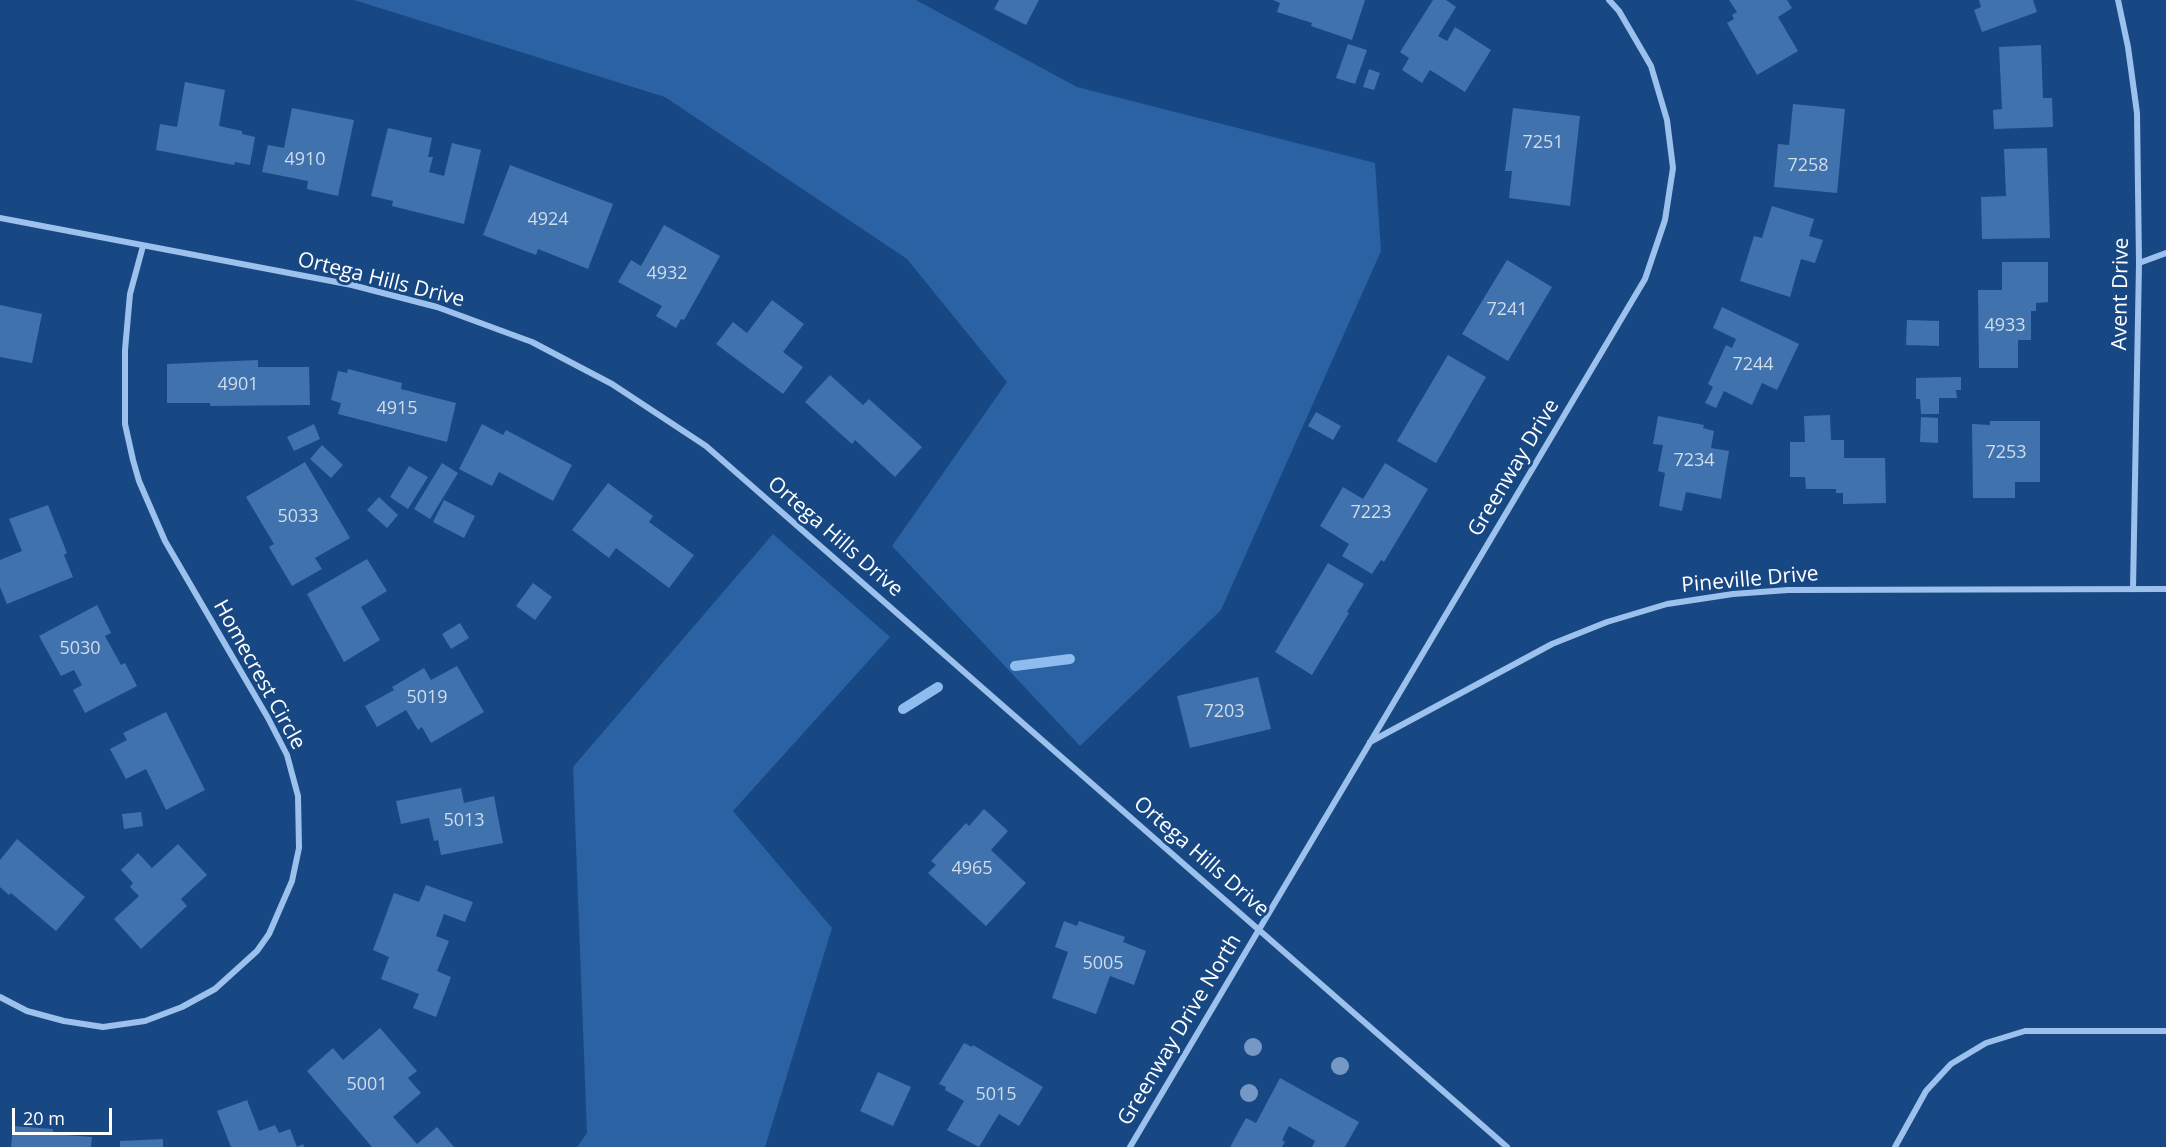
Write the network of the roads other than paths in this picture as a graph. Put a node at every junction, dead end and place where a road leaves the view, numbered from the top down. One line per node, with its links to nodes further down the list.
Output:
1 (1609, 0): 9 (street, Greenway Drive)
2 (2118, 0): 6 (street, Avent Drive)
3 (0, 218): 4 (street, Ortega Hills Drive)
4 (143, 246): 10 (street, Ortega Hills Drive); 11 (street, Homecrest Circle)
5 (2166, 253): 6 (street)
6 (2139, 263): 7 (street, Avent Drive)
7 (2133, 589): 8 (street, Pineville Drive); 9 (street, Pineville Drive)
8 (2166, 589)
9 (1369, 742): 10 (street, Greenway Drive)
10 (1259, 930): 13 (street, Greenway Drive North); 14 (street, Ortega Hills Drive)
11 (0, 997)
12 (2166, 1031): 15 (street)
13 (1130, 1147)
14 (1507, 1147)
15 (1895, 1147)

